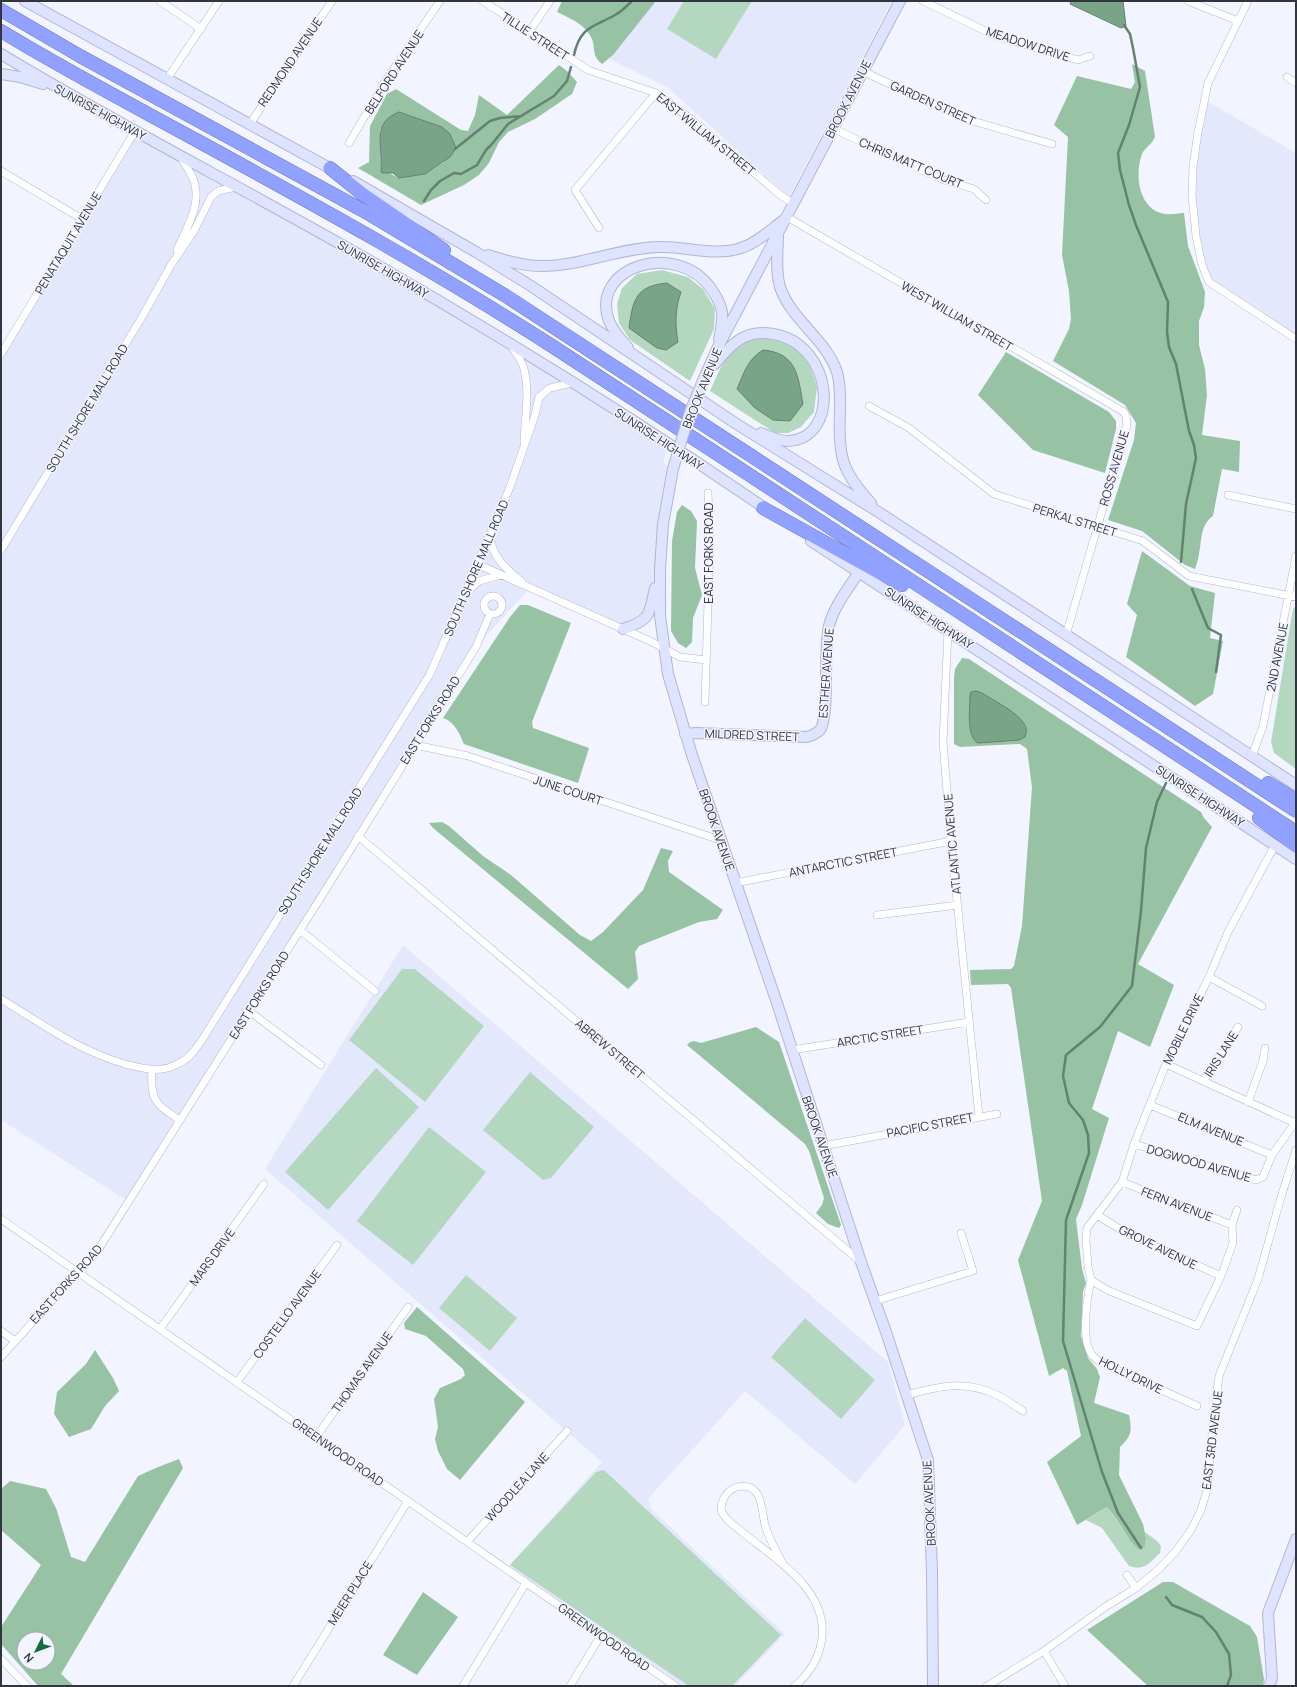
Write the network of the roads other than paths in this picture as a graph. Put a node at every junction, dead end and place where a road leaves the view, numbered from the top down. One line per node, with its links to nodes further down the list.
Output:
1 (25, 1): 14 (main road)
2 (34, 1): 14 (main road)
3 (160, 1): 16 (street)
4 (219, 1): 16 (street)
5 (332, 1): 29 (street, REDMOND AVENUE)
6 (440, 1): 32 (street, BELFORD AVENUE)
7 (483, 1): 18 (street, TILLIE STREET)
8 (550, 1): 18 (street)
9 (900, 1): 22 (main road, BROOK AVENUE)
10 (923, 1): 20 (street, MEADOW DRIVE)
11 (1188, 1): 15 (street)
12 (1248, 1): 15 (street)
13 (1, 10): 46 (highway)
14 (44, 12): 25 (main road)
15 (1238, 21): 47 (street)
16 (201, 29): 25 (street)
17 (1, 31): 75 (highway, SUNRISE HIGHWAY)
18 (529, 32): 21 (street, TILLIE STREET)
19 (1, 54): 27 (main road, SUNRISE HIGHWAY)
20 (1090, 56)
21 (588, 70): 28 (street, EAST WILLIAM STREET)
22 (862, 71): 30 (main road, BROOK AVENUE); 33 (street, GARDEN STREET)
23 (1, 74): 27 (main road)
24 (1287, 78): 26 (street)
25 (167, 79): 29 (main road)
26 (1296, 83)
27 (61, 89): 31 (main road, SUNRISE HIGHWAY)
28 (656, 93): 39 (street, EAST WILLIAM STREET); 42 (street)
29 (250, 124): 35 (main road)
30 (832, 128): 38 (street, CHRIS MATT COURT); 39 (main road, BROOK AVENUE)
31 (135, 131): 34 (main road, SUNRISE HIGHWAY); 41 (street, PENATAQUIT AVENUE)
32 (349, 143)
33 (1052, 144)
34 (180, 156): 37 (main road, SUNRISE HIGHWAY); 45 (street, SOUTH SHORE MALL ROAD)
35 (330, 168): 44 (main road); 46 (highway)
36 (1, 171): 41 (street)
37 (236, 187): 45 (street, SOUTH SHORE MALL ROAD); 48 (main road, SUNRISE HIGHWAY)
38 (986, 200)
39 (794, 204): 40 (main road, BROOK AVENUE)
40 (787, 217): 43 (main road, BROOK AVENUE); 44 (main road); 55 (street, WEST WILLIAM STREET)
41 (82, 219): 50 (street, PENATAQUIT AVENUE)
42 (599, 228)
43 (778, 233): 49 (main road, BROOK AVENUE); 62 (main road)
44 (476, 252): 51 (main road)
45 (171, 265): 65 (street, SOUTH SHORE MALL ROAD)
46 (488, 285): 85 (highway)
47 (1296, 339)
48 (512, 346): 53 (main road, SUNRISE HIGHWAY); 57 (street, SOUTH SHORE MALL ROAD)
49 (718, 347): 51 (main road); 52 (main road, BROOK AVENUE)
50 (1, 354)
51 (640, 360): 56 (main road)
52 (704, 378): 56 (main road); 68 (main road, BROOK AVENUE, bridge)
53 (572, 383): 57 (street, SOUTH SHORE MALL ROAD); 60 (main road, SUNRISE HIGHWAY)
54 (869, 406): 63 (street, PERKAL STREET)
55 (1126, 416): 63 (street, ROSS AVENUE)
56 (736, 423): 62 (main road)
57 (524, 448): 64 (street, SOUTH SHORE MALL ROAD)
58 (708, 493): 80 (street, EAST FORKS ROAD)
59 (1228, 495): 61 (street)
60 (763, 508): 69 (main road, SUNRISE HIGHWAY); 75 (highway)
61 (1296, 509)
62 (880, 513): 78 (main road)
63 (1097, 527): 73 (street, PERKAL STREET); 78 (street, ROSS AVENUE)
64 (490, 533): 67 (street, SOUTH SHORE MALL ROAD); 71 (street)
65 (1, 550)
66 (1296, 556): 73 (street, 2ND AVENUE)
67 (477, 564): 70 (street); 72 (street, SOUTH SHORE MALL ROAD)
68 (660, 569): 76 (main road); 79 (main road, BROOK AVENUE)
69 (859, 572): 77 (main road, SUNRISE HIGHWAY); 82 (main road, ESTHER AVENUE)
70 (501, 575): 71 (street); 72 (street)
71 (530, 588): 76 (street)
72 (465, 594): 114 (street, SOUTH SHORE MALL ROAD)
73 (1292, 596): 86 (street, 2ND AVENUE)
74 (490, 614): 84 (street, EAST FORKS ROAD)
75 (963, 614): 87 (highway, SUNRISE HIGHWAY)
76 (623, 629): 79 (street)
77 (948, 631): 94 (street, ATLANTIC AVENUE); 95 (main road, SUNRISE HIGHWAY)
78 (1066, 635): 86 (main road)
79 (663, 648): 80 (street); 83 (main road, BROOK AVENUE)
80 (706, 660): 81 (street, EAST FORKS ROAD)
81 (705, 702)
82 (818, 732): 83 (main road, MILDRED STREET)
83 (685, 734): 93 (main road, BROOK AVENUE)
84 (415, 745): 92 (street, EAST FORKS ROAD); 93 (street, JUNE COURT)
85 (1201, 749): 89 (highway); 90 (highway)
86 (1252, 756): 88 (main road)
87 (1208, 775): 91 (highway, SUNRISE HIGHWAY); 96 (highway)
88 (1296, 785)
89 (1296, 800)
90 (1296, 811)
91 (1296, 832)
92 (358, 836): 101 (street, EAST FORKS ROAD); 134 (street, ABREW STREET)
93 (720, 840): 98 (main road, BROOK AVENUE)
94 (951, 841): 98 (street, ANTARCTIC STREET); 99 (street, ATLANTIC AVENUE)
95 (1275, 845): 97 (main road, SUNRISE HIGHWAY); 102 (street, MOBILE DRIVE)
96 (1296, 846)
97 (1296, 858)
98 (735, 883): 110 (main road, BROOK AVENUE)
99 (958, 905): 100 (street); 107 (street, ATLANTIC AVENUE)
100 (877, 915)
101 (300, 930): 103 (street); 106 (street, EAST FORKS ROAD)
102 (1209, 977): 105 (street); 112 (street, MOBILE DRIVE)
103 (374, 991)
104 (1, 999): 114 (street, SOUTH SHORE MALL ROAD)
105 (1262, 1006)
106 (250, 1011): 113 (street); 120 (street, EAST FORKS ROAD)
107 (969, 1022): 110 (street, ARCTIC STREET); 111 (street, ATLANTIC AVENUE)
108 (1238, 1027): 115 (street, IRIS LANE)
109 (1265, 1048): 116 (street)
110 (792, 1050): 123 (main road, BROOK AVENUE)
111 (972, 1056): 119 (street, PACIFIC STREET)
112 (1166, 1064): 115 (street); 117 (street, MOBILE DRIVE)
113 (321, 1065)
114 (152, 1070): 120 (street)
115 (1204, 1081): 116 (street)
116 (1248, 1102): 121 (street)
117 (1150, 1105): 122 (street, MOBILE DRIVE); 125 (street, ELM AVENUE)
118 (997, 1114): 119 (street)
119 (979, 1117): 123 (street, PACIFIC STREET)
120 (180, 1120): 135 (street, EAST FORKS ROAD)
121 (1295, 1122): 125 (street)
122 (1134, 1144): 125 (street, DOGWOOD AVENUE); 126 (street, MOBILE DRIVE)
123 (823, 1146): 134 (main road, BROOK AVENUE)
124 (1296, 1150): 156 (street, EAST 3RD AVENUE)
125 (1272, 1155)
126 (1122, 1182): 129 (street, MOBILE DRIVE); 131 (street, FERN AVENUE)
127 (264, 1184): 140 (street, MARS DRIVE)
128 (1237, 1210): 131 (street)
129 (1097, 1215): 136 (street, GROVE AVENUE); 137 (street, HOLLY DRIVE)
130 (1, 1219): 135 (street, GREENWOOD ROAD)
131 (1232, 1226): 136 (street)
132 (961, 1232): 138 (street)
133 (337, 1246): 144 (street, COSTELLO AVENUE)
134 (861, 1262): 138 (main road, BROOK AVENUE)
135 (77, 1272): 140 (street, GREENWOOD ROAD); 142 (street, EAST FORKS ROAD)
136 (1221, 1276): 137 (street)
137 (1091, 1280): 146 (street, HOLLY DRIVE)
138 (875, 1301): 145 (main road, BROOK AVENUE)
139 (408, 1307): 149 (street, THOMAS AVENUE)
140 (160, 1329): 144 (street, GREENWOOD ROAD)
141 (1, 1331): 142 (street)
142 (15, 1341): 143 (street, EAST FORKS ROAD)
143 (1, 1357)
144 (237, 1382): 149 (street, GREENWOOD ROAD)
145 (907, 1395): 147 (street); 166 (main road, BROOK AVENUE)
146 (1196, 1406)
147 (1023, 1411)
148 (567, 1431): 152 (street, WOODLEA LANE)
149 (316, 1437): 150 (street, GREENWOOD ROAD)
150 (408, 1501): 152 (street, GREENWOOD ROAD); 161 (street, MEIER PLACE)
151 (1296, 1539): 169 (main road)
152 (467, 1542): 155 (street, GREENWOOD ROAD)
153 (783, 1564): 153 (street); 165 (street)
154 (1127, 1575): 156 (street)
155 (526, 1583): 157 (street, GREENWOOD ROAD); 162 (street)
156 (1136, 1588): 158 (street, EAST 3RD AVENUE)
157 (601, 1635): 163 (street); 164 (street, GREENWOOD ROAD)
158 (1044, 1651): 167 (street, EAST 3RD AVENUE); 168 (street)
159 (1, 1659): 160 (street)
160 (27, 1686)
161 (293, 1686)
162 (463, 1686)
163 (570, 1686)
164 (675, 1686)
165 (795, 1686)
166 (933, 1686)
167 (987, 1686)
168 (1065, 1686)
169 (1269, 1686)

